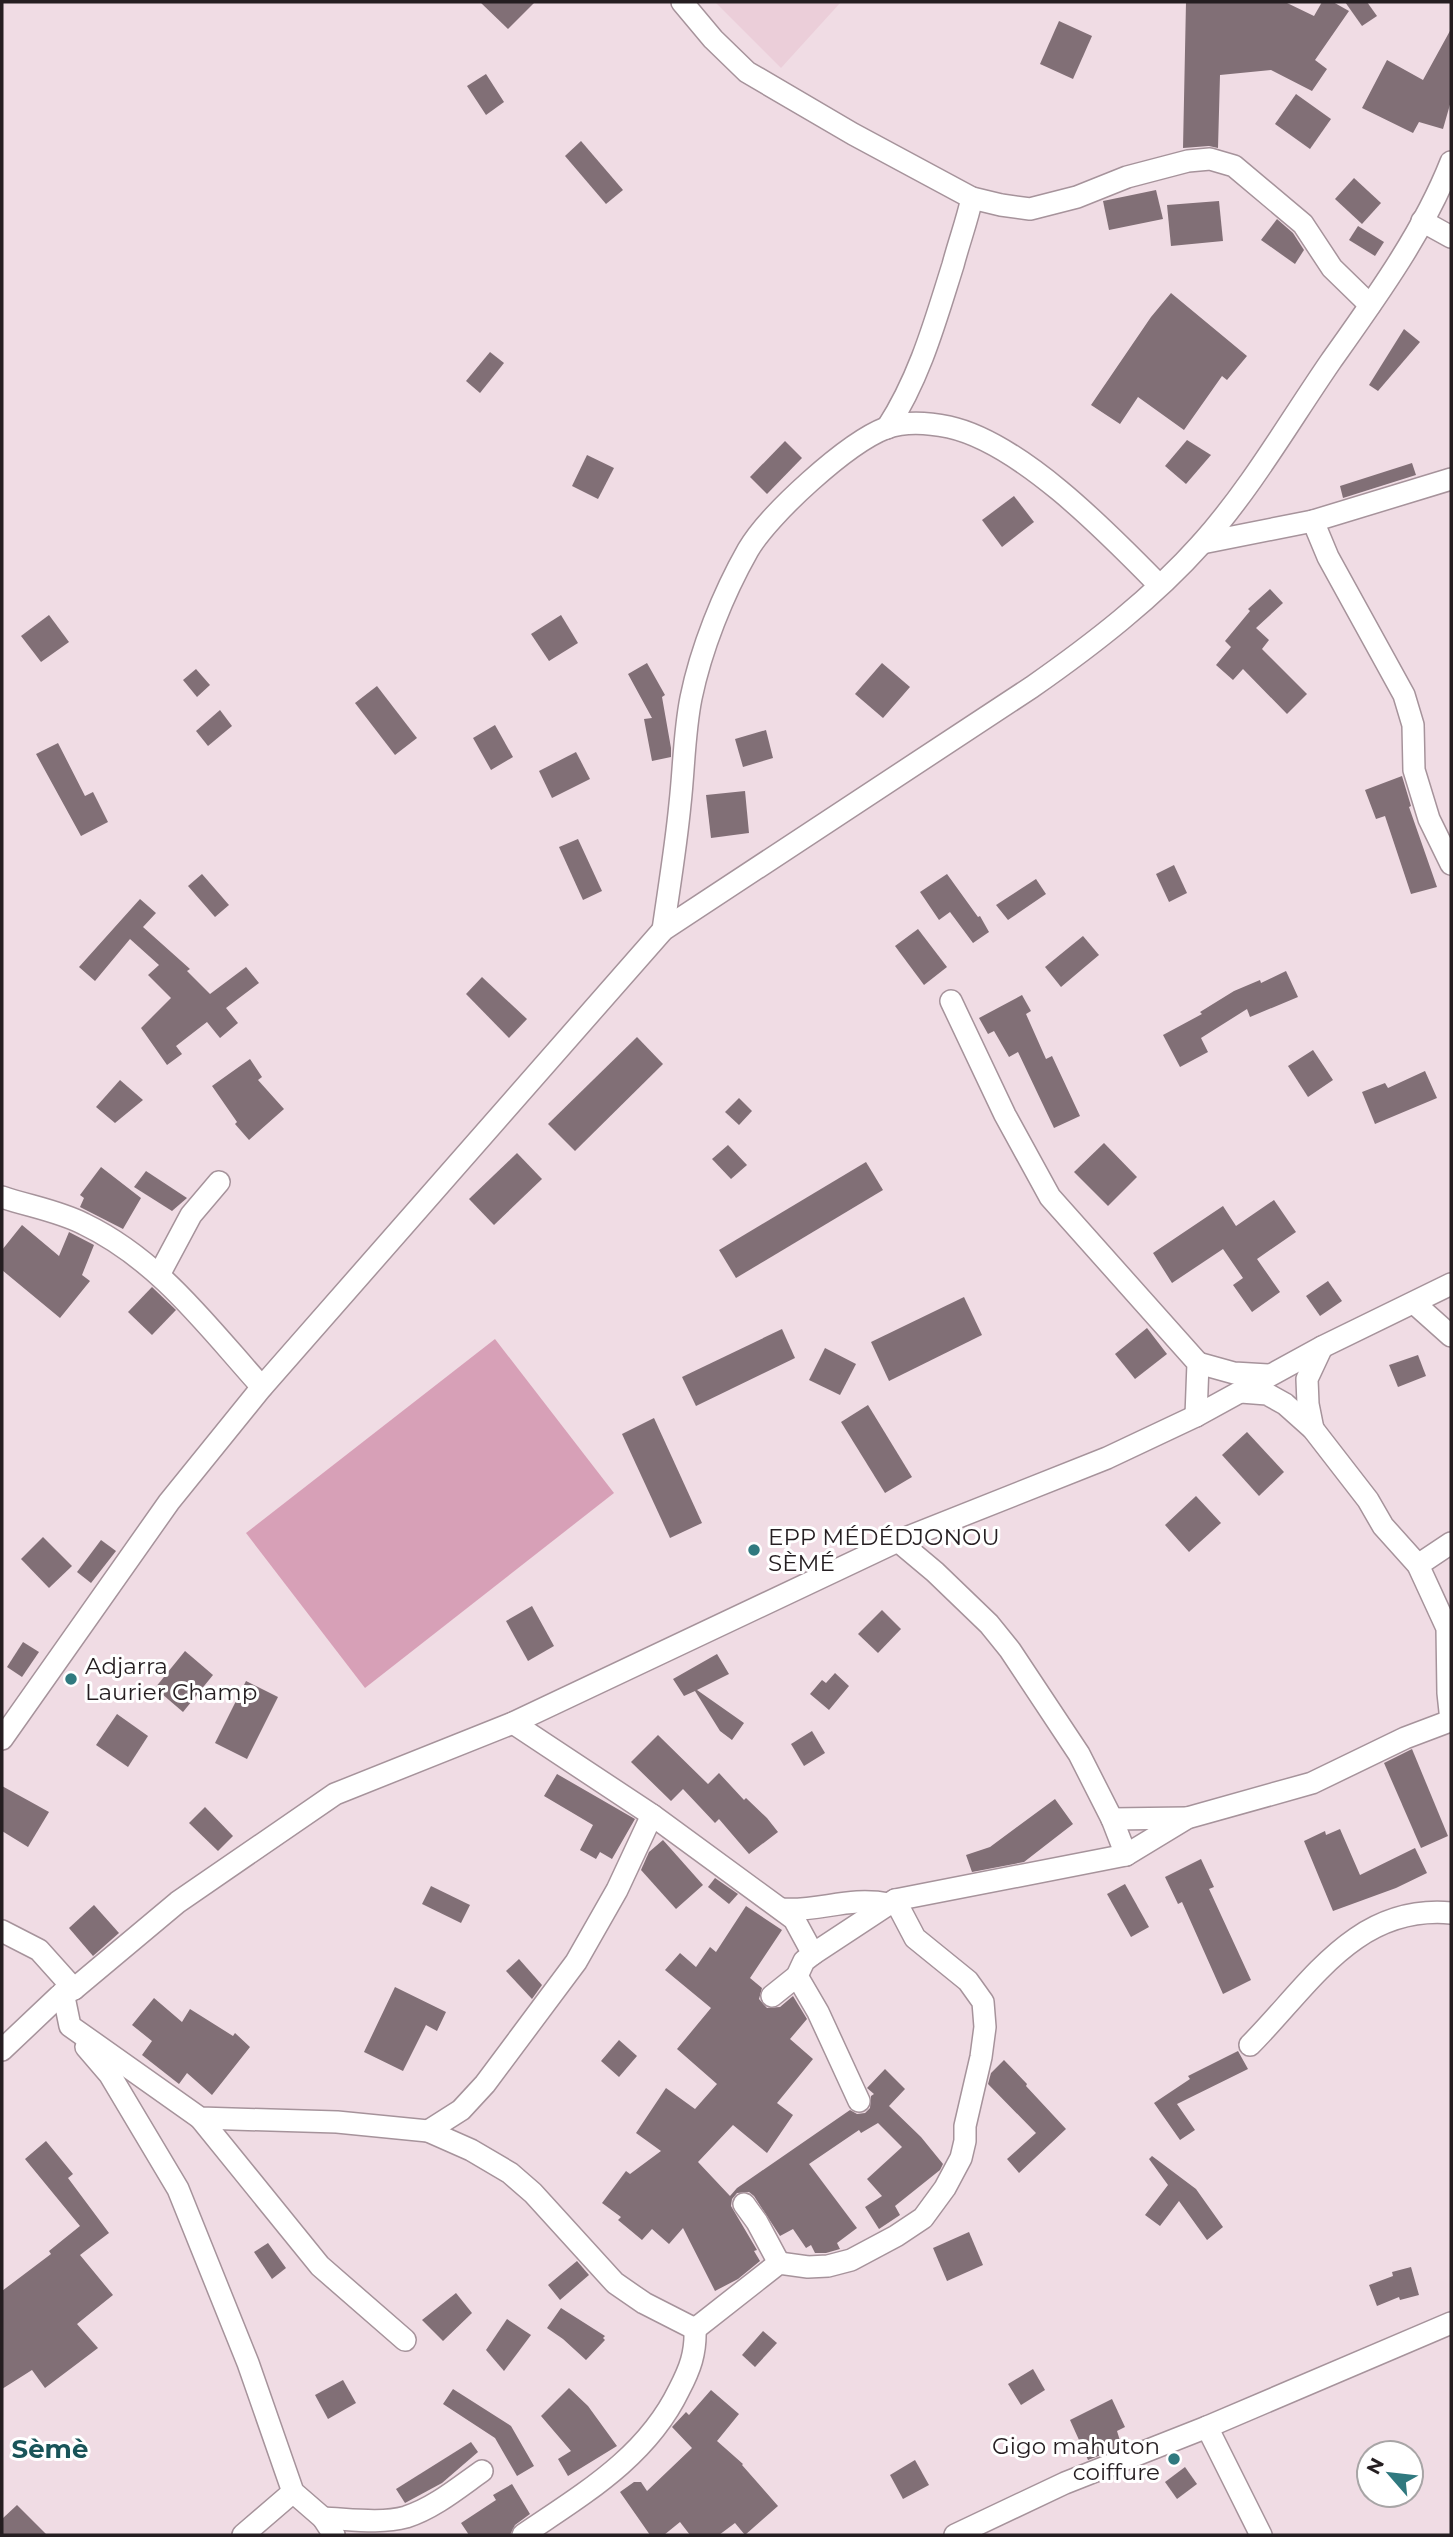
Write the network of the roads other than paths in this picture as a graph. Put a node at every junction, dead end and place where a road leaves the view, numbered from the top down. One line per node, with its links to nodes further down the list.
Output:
1 (682, 2): 3 (street)
2 (1451, 162): 4 (street)
3 (972, 198): 6 (street); 7 (street)
4 (1422, 221): 5 (street); 6 (street)
5 (1451, 237)
6 (1370, 305): 10 (street)
7 (887, 428): 11 (street); 13 (street)
8 (1451, 479): 9 (street)
9 (1313, 521): 10 (street); 12 (street)
10 (1202, 543): 11 (street)
11 (1159, 585): 13 (street)
12 (1451, 864)
13 (663, 930): 24 (street)
14 (951, 1001): 22 (street)
15 (219, 1182): 17 (street)
16 (2, 1197): 17 (street)
17 (160, 1273): 24 (street)
18 (1451, 1284): 19 (street)
19 (1414, 1303): 20 (street); 21 (street)
20 (1451, 1336)
21 (1322, 1347): 23 (street); 27 (street)
22 (1198, 1363): 23 (street); 26 (street)
23 (1270, 1375): 25 (street)
24 (262, 1387): 34 (street)
25 (1240, 1391): 26 (street); 27 (street)
26 (1196, 1416): 28 (street)
27 (1313, 1429): 30 (street)
28 (898, 1541): 33 (street); 37 (street)
29 (1451, 1544): 30 (street)
30 (1418, 1565): 31 (street)
31 (1449, 1632): 32 (street)
32 (1451, 1721): 36 (street)
33 (513, 1723): 35 (street); 45 (street)
34 (2, 1739)
35 (652, 1815): 40 (street); 52 (street)
36 (1187, 1818): 37 (street); 38 (street)
37 (1112, 1819): 38 (street)
38 (1126, 1855): 39 (street)
39 (892, 1902): 40 (street); 43 (street); 54 (street)
40 (781, 1909): 43 (street)
41 (1451, 1913): 48 (street)
42 (2, 1931): 45 (street)
43 (813, 1954): 44 (street)
44 (797, 1976): 46 (street); 50 (street)
45 (69, 1991): 47 (street); 49 (street)
46 (772, 1996)
47 (70, 2026): 51 (street); 60 (street)
48 (1250, 2045)
49 (2, 2050)
50 (859, 2101)
51 (200, 2118): 52 (street); 57 (street)
52 (428, 2131): 56 (street)
53 (744, 2204): 54 (street)
54 (779, 2263): 56 (street)
55 (1451, 2323): 58 (street)
56 (695, 2329): 63 (street)
57 (405, 2340)
58 (1207, 2427): 64 (street); 65 (street)
59 (482, 2471): 61 (street)
60 (293, 2492): 61 (street); 62 (street)
61 (329, 2527)
62 (243, 2535)
63 (523, 2535)
64 (955, 2535)
65 (1261, 2535)

